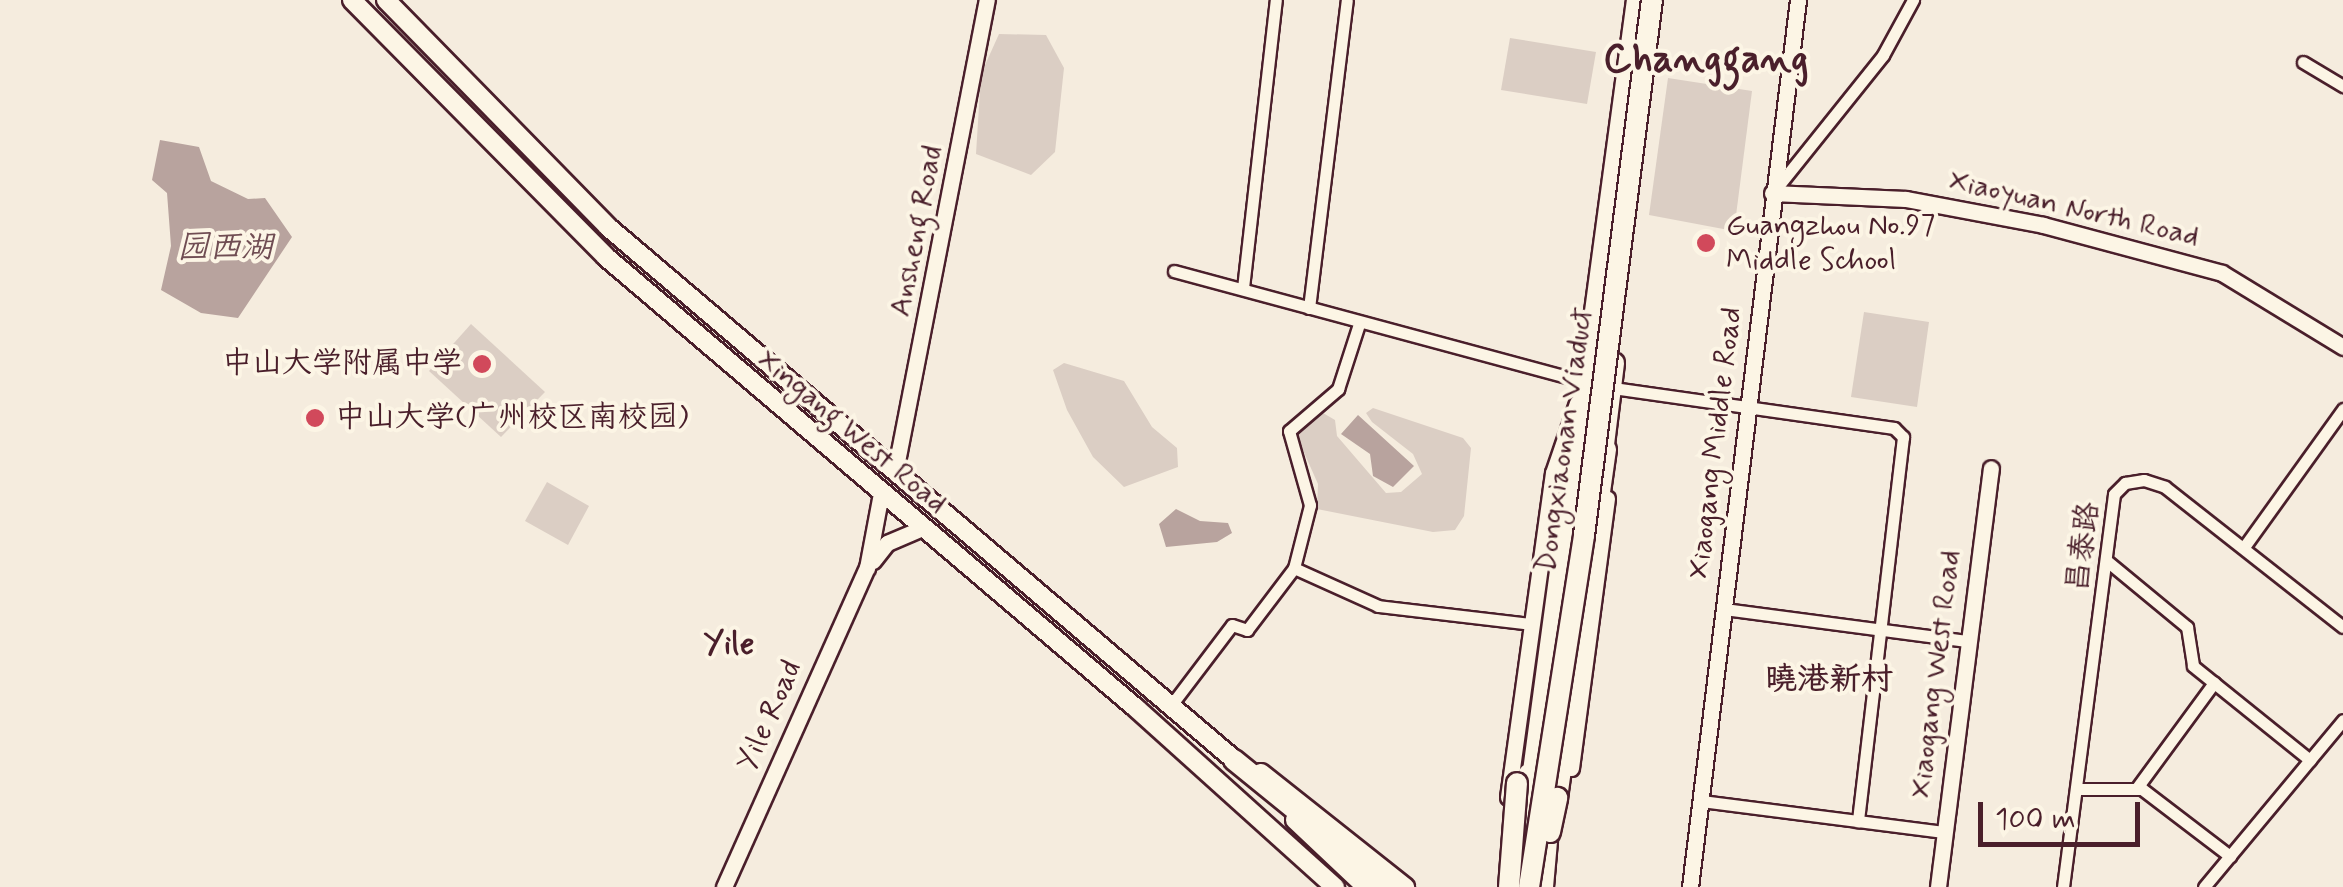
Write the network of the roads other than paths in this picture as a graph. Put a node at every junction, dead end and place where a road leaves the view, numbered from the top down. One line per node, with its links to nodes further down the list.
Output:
1 (352, 0): 25 (main road, Xingang West Road)
2 (386, 0): 24 (main road, Xingang West Road)
3 (987, 0): 24 (street, Ansheng Road)
4 (1276, 0): 14 (street)
5 (1347, 0): 15 (street)
6 (1634, 0): 19 (main road); 58 (highway, Dongxiaonan Viaduct)
7 (1656, 0): 18 (main road); 59 (highway, Dongxiaonan Viaduct, bridge)
8 (1913, 0): 12 (street)
9 (1797, 2): 12 (street, Xiaogang Middle Road)
10 (2303, 62): 11 (street)
11 (2343, 86)
12 (1772, 193): 17 (street, Xiaoyuan North Road); 20 (street, Xiaogang Middle Road)
13 (1174, 271): 14 (street)
14 (1243, 288): 15 (street)
15 (1309, 308): 16 (street)
16 (1359, 324): 19 (street); 30 (street)
17 (2343, 347)
18 (1613, 388): 20 (street); 22 (main road)
19 (1580, 390): 32 (street); 41 (main road); 58 (highway, bridge)
20 (1748, 405): 31 (street, Xiaogang Middle Road); 34 (street)
21 (2343, 409): 27 (street)
22 (1606, 449): 46 (main road); 51 (highway, bridge); 51 (street)
23 (1991, 468): 35 (street, Xiaogang West Road)
24 (896, 472): 37 (main road, Xingang West Road)
25 (881, 493): 26 (main road, Xingang West Road); 29 (street)
26 (922, 528): 29 (street); 53 (main road, Xingang West Road)
27 (2244, 546): 28 (street, 昌泰路); 33 (street, 昌泰路)
28 (2107, 561): 36 (street); 42 (street, 昌泰路)
29 (867, 568): 52 (street, Yile Road)
30 (1294, 568): 32 (street); 37 (street)
31 (1724, 609): 34 (street); 45 (street, Xiaogang Middle Road)
32 (1531, 624): 48 (street)
33 (2343, 626)
34 (1878, 629): 35 (street); 47 (street)
35 (1967, 641): 49 (street, Xiaogang West Road)
36 (2214, 683): 40 (street); 43 (street)
37 (1172, 704): 39 (main road, Xingang West Road)
38 (2343, 720): 40 (street)
39 (1234, 760): 54 (main road, Xingang West Road); 55 (highway); 56 (main road)
40 (2310, 760): 50 (street)
41 (1528, 778): 44 (main road); 48 (main road)
42 (2077, 789): 43 (street); 62 (street, 昌泰路)
43 (2136, 790): 50 (street)
44 (1526, 800): 46 (street); 58 (main road)
45 (1702, 801): 47 (street); 60 (street, Xiaogang Middle Road)
46 (1551, 803): 51 (main road)
47 (1858, 821): 49 (street)
48 (1506, 832): 57 (main road)
49 (1944, 832): 61 (street, Xiaogang West Road)
50 (2230, 856): 63 (street)
51 (1543, 881)
52 (724, 887)
53 (1335, 887)
54 (1366, 887)
55 (1390, 887)
56 (1405, 887)
57 (1500, 887)
58 (1515, 887)
59 (1529, 887)
60 (1690, 887)
61 (1938, 887)
62 (2063, 887)
63 (2204, 887)

